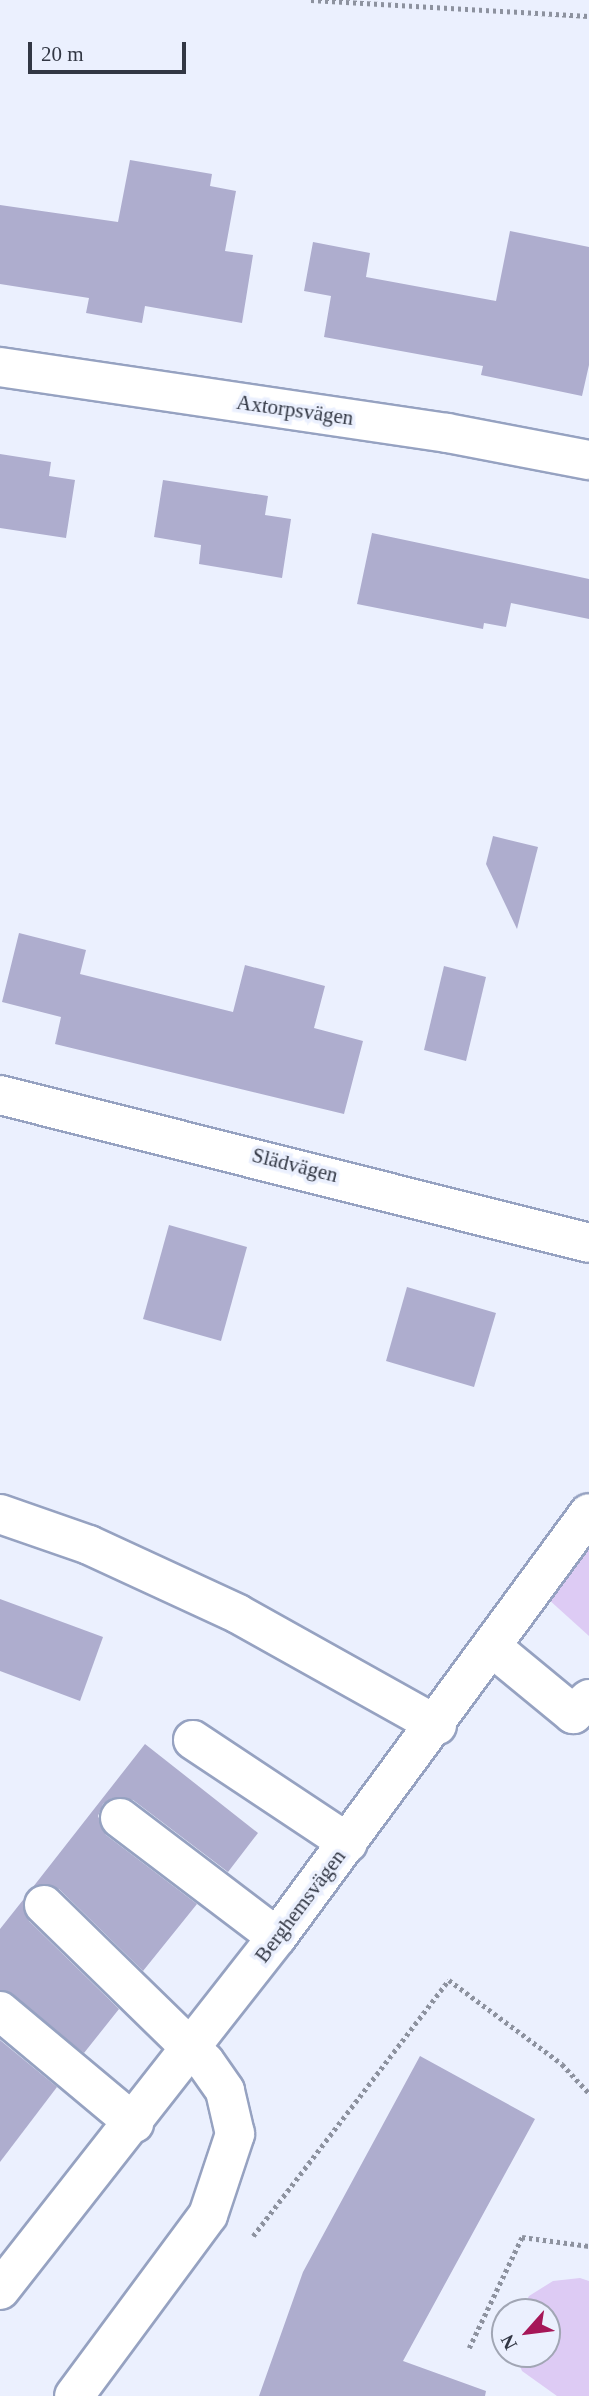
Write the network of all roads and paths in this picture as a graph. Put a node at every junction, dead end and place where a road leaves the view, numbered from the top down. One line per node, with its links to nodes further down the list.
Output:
1 (311, 0): 2 (path)
2 (589, 16)
3 (0, 367): 4 (street, Axtorpsvägen)
4 (589, 460)
5 (0, 1095): 6 (street, Slädvägen)
6 (589, 1243)
7 (589, 1513): 9 (street, Berghemsvägen)
8 (0, 1514): 11 (street)
9 (493, 1648): 10 (street); 11 (street, Berghemsvägen)
10 (589, 1699)
11 (437, 1725): 14 (street, Berghemsvägen)
12 (193, 1740): 14 (street)
13 (120, 1818): 16 (street)
14 (348, 1843): 16 (street, Berghemsvägen)
15 (44, 1905): 18 (street)
16 (277, 1937): 18 (street, Berghemsvägen)
17 (0, 2011): 20 (street)
18 (191, 2050): 20 (street, Berghemsvägen); 25 (street)
19 (589, 2093): 21 (path)
20 (134, 2123): 23 (street, Berghemsvägen)
21 (245, 2246)
22 (589, 2246): 24 (path)
23 (0, 2290)
24 (469, 2348)
25 (74, 2396)

